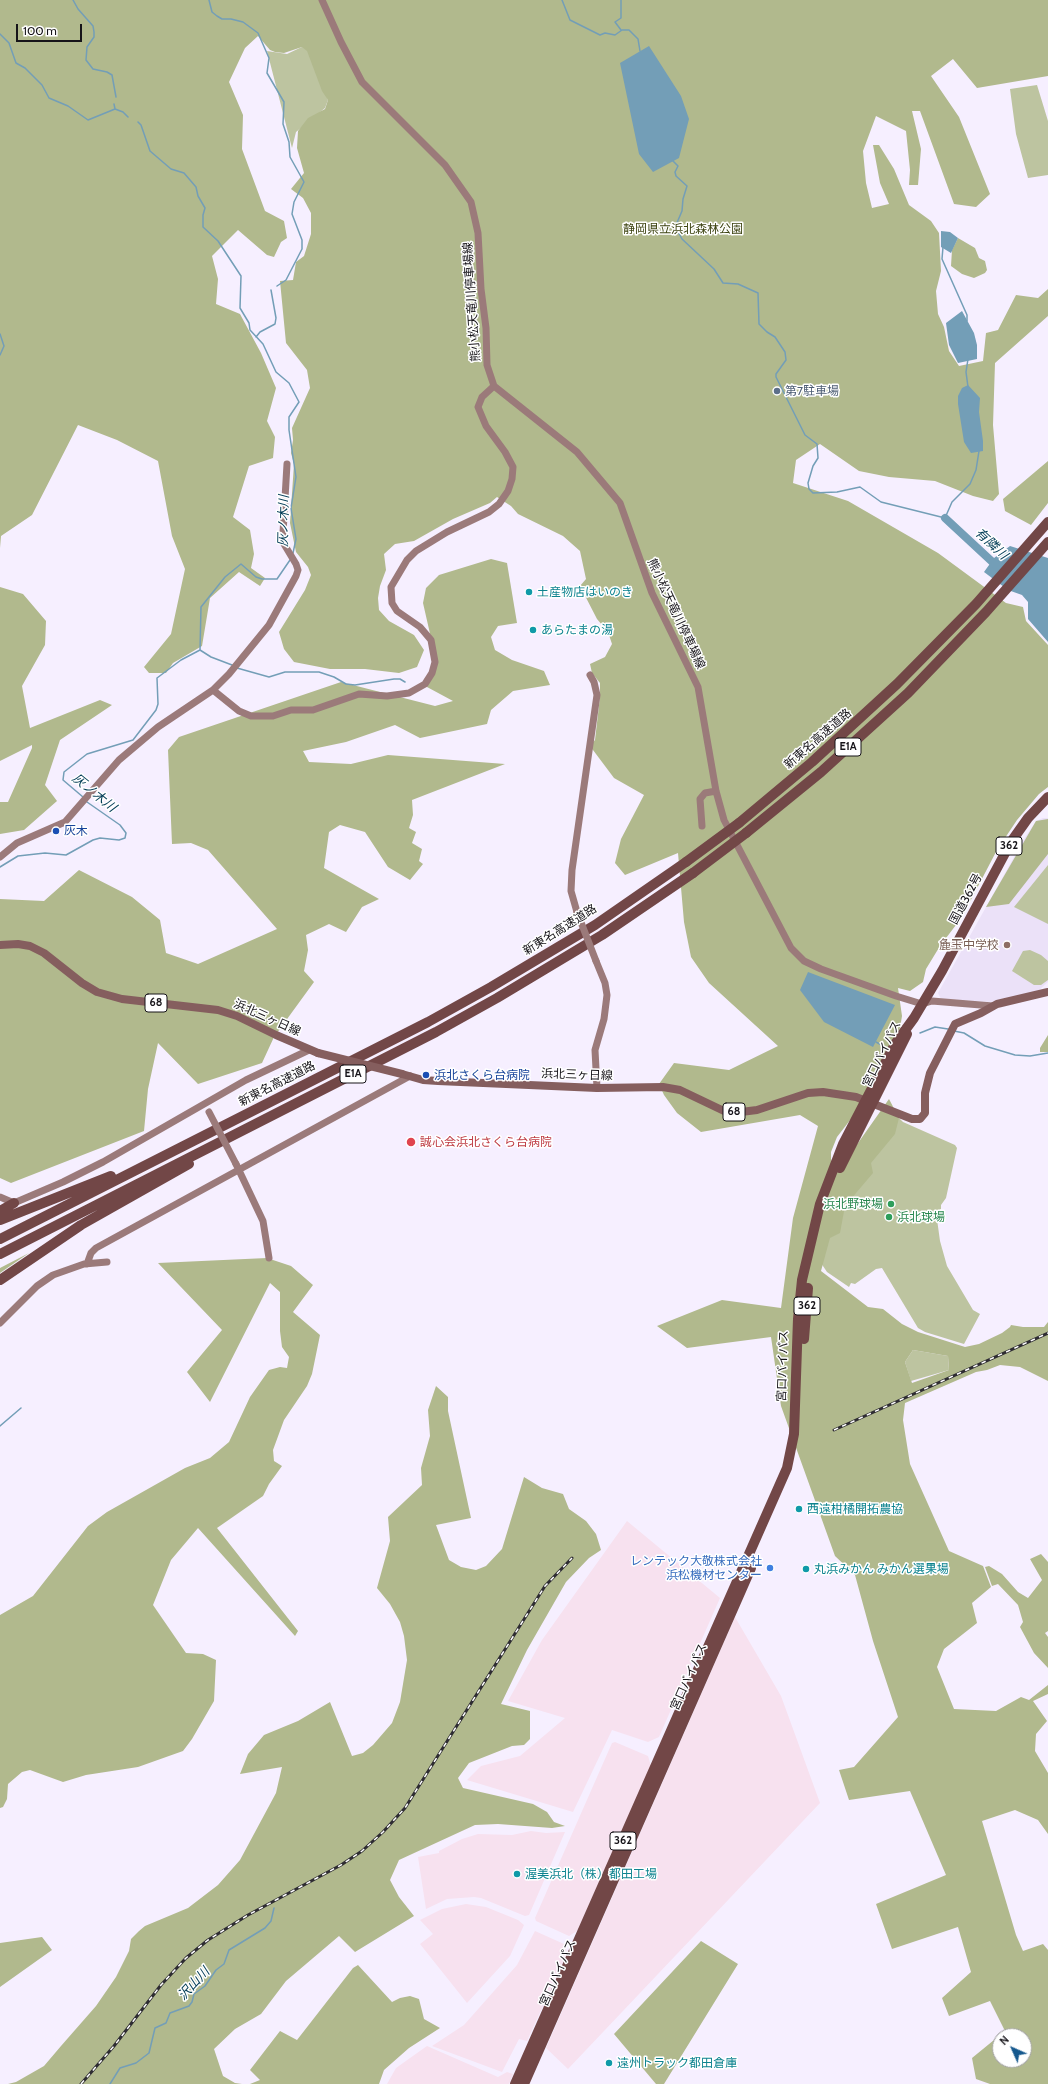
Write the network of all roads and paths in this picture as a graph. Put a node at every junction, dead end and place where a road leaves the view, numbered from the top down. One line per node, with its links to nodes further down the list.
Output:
1 (322, 0): 2 (street, 熊小松天竜川停車場線)
2 (494, 386): 7 (street); 8 (street, 熊小松天竜川停車場線)
3 (287, 464): 7 (street)
4 (1048, 522): 23 (highway, 新東名高速道路 / E1A, bridge)
5 (1048, 542): 19 (highway, 新東名高速道路 / E1A, bridge)
6 (590, 675): 20 (street, bridge)
7 (213, 690): 11 (street)
8 (716, 791): 10 (street); 14 (street, 熊小松天竜川停車場線)
9 (1048, 797): 14 (highway, 国道362号 / 362)
10 (702, 826)
11 (0, 857)
12 (0, 945): 17 (main road, 浜北三ヶ日線 / 68)
13 (1047, 991): 15 (main road, 浜北三ヶ日線 / 68)
14 (922, 1004): 15 (street, 熊小松天竜川停車場線); 16 (highway, 国道362号 / 362)
15 (992, 1006): 21 (main road, 浜北三ヶ日線 / 68)
16 (914, 1018): 21 (highway, 宮口バイパス / 362)
17 (308, 1050): 18 (main road, 浜北三ヶ日線 / 68, bridge); 22 (street)
18 (406, 1075): 20 (main road, 浜北三ヶ日線 / 68); 24 (street)
19 (342, 1080): 29 (highway, 新東名高速道路 / E1A); 33 (highway)
20 (597, 1088): 21 (main road, 浜北三ヶ日線 / 68)
21 (869, 1102): 35 (highway, 宮口バイパス / 362); 36 (highway, 宮口バイパス / 362)
22 (204, 1103): 24 (street, bridge); 25 (street)
23 (159, 1157): 27 (highway); 28 (highway, 新東名高速道路 / E1A)
24 (237, 1166): 30 (street); 32 (street)
25 (5, 1202): 26 (highway)
26 (0, 1211)
27 (0, 1220)
28 (0, 1239)
29 (0, 1254)
30 (268, 1258)
31 (106, 1262): 32 (street)
32 (87, 1264): 34 (street)
33 (0, 1280)
34 (0, 1323)
35 (515, 2084)
36 (524, 2084)

